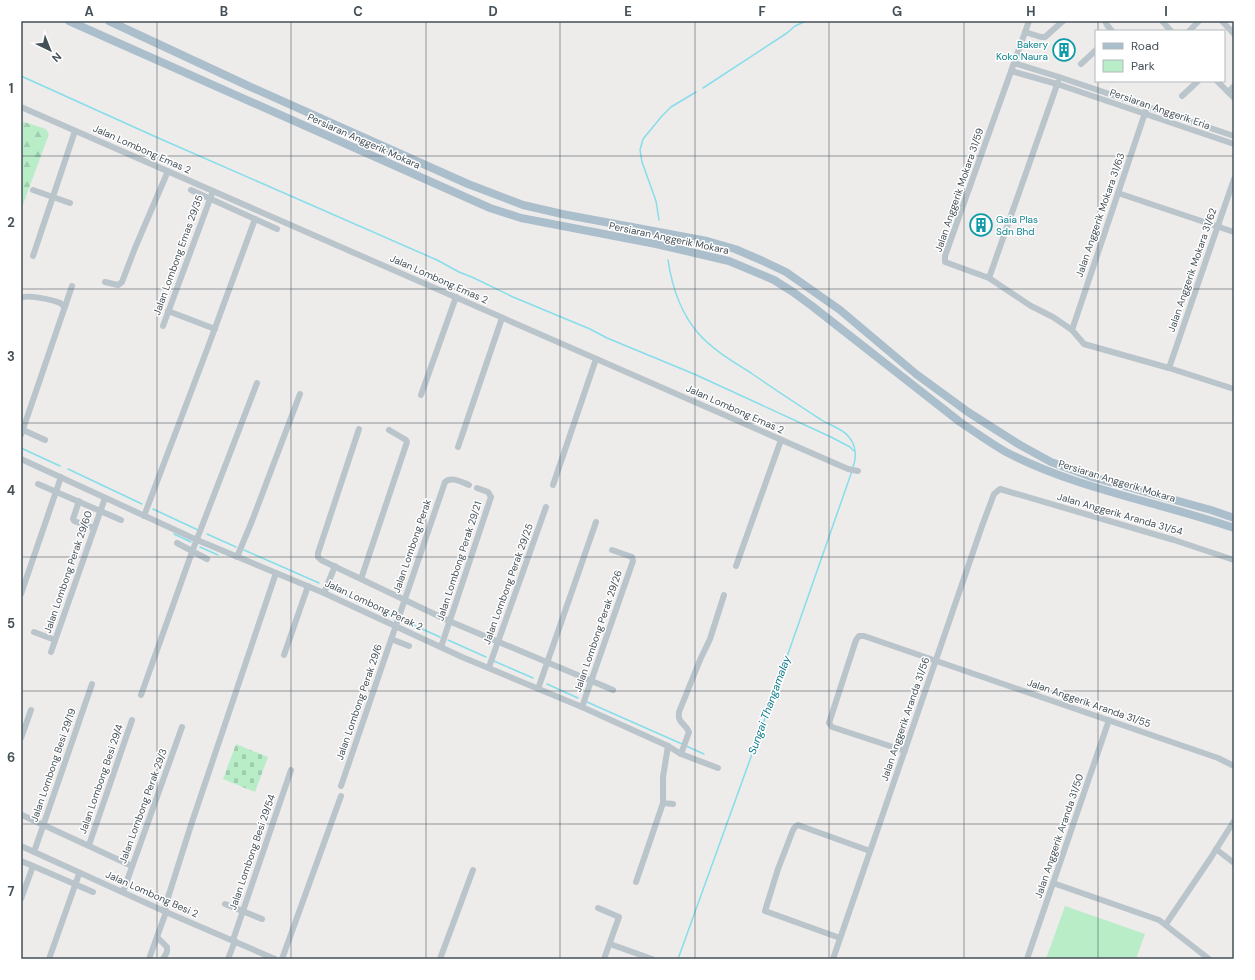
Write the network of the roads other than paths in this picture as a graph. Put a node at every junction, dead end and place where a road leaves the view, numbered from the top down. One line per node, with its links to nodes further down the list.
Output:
1 (69, 21): 87 (main road, Persiaran Anggerik Mokara)
2 (109, 21): 83 (main road, Persiaran Anggerik Mokara)
3 (1029, 21): 12 (street, Jalan Anggerik Mokara 31/59)
4 (1063, 21): 12 (street)
5 (1105, 21): 9 (street)
6 (1162, 21): 10 (street)
7 (1199, 21): 11 (street)
8 (1222, 21): 13 (street)
9 (1111, 30)
10 (1170, 30)
11 (1190, 30)
12 (1025, 32): 15 (street, Jalan Anggerik Mokara 31/59)
13 (1234, 34)
14 (1095, 51): 16 (street)
15 (1014, 63): 17 (street, Jalan Anggerik Mokara 31/59); 18 (street, Persiaran Anggerik Eria)
16 (1081, 64)
17 (1011, 71): 21 (street, Persiaran Anggerik Eria); 46 (street, Jalan Anggerik Mokara 31/59)
18 (1059, 77): 21 (street); 27 (street, Persiaran Anggerik Eria)
19 (1197, 82): 24 (street)
20 (1218, 82): 23 (street)
21 (1057, 84): 28 (street, Persiaran Anggerik Eria); 46 (street)
22 (1234, 86): 23 (street)
23 (1228, 92): 25 (street)
24 (1182, 96)
25 (1234, 98)
26 (21, 107): 29 (street, Jalan Lombong Emas 2)
27 (1147, 107): 28 (street, Jalan Anggerik Mokara 31/63); 30 (street, Persiaran Anggerik Eria)
28 (1144, 114): 31 (street, Persiaran Anggerik Eria); 37 (street, Jalan Anggerik Mokara 31/63)
29 (75, 130): 32 (street, Jalan Lombong Emas 2); 38 (street)
30 (1234, 136)
31 (1234, 144)
32 (166, 174): 36 (street, Jalan Lombong Emas 2); 47 (street)
33 (1234, 179): 42 (street, Jalan Anggerik Mokara 31/62)
34 (33, 190): 38 (street)
35 (190, 190): 39 (street)
36 (213, 191): 39 (street, Jalan Lombong Emas 29/35); 49 (street, Jalan Lombong Emas 2)
37 (1118, 193): 42 (street); 56 (street, Jalan Anggerik Mokara 31/63)
38 (52, 197): 40 (street); 45 (street)
39 (210, 199): 41 (street); 52 (street, Jalan Lombong Emas 29/35)
40 (70, 203)
41 (255, 219): 43 (street); 55 (street)
42 (1217, 227): 44 (street); 58 (street, Jalan Anggerik Mokara 31/62)
43 (277, 229)
44 (1234, 232)
45 (33, 256)
46 (990, 278): 56 (street, Jalan Anggerik Mokara 31/59)
47 (105, 282)
48 (72, 286): 51 (street)
49 (456, 297): 53 (street, Jalan Lombong Emas 2); 62 (street)
50 (21, 298): 51 (street)
51 (65, 307): 65 (street)
52 (168, 311): 54 (street, Jalan Lombong Emas 29/35); 55 (street)
53 (502, 318): 57 (street, Jalan Lombong Emas 2); 68 (street)
54 (163, 326)
55 (215, 329): 82 (street)
56 (1072, 330): 58 (street, Jalan Anggerik Mokara 31/59)
57 (596, 359): 67 (street, Jalan Lombong Emas 2); 74 (street)
58 (1169, 368): 60 (street, Jalan Anggerik Mokara 31/59)
59 (258, 383): 88 (street)
60 (1234, 389)
61 (300, 394): 92 (street)
62 (421, 394)
63 (359, 429): 95 (street)
64 (389, 430): 98 (street)
65 (22, 431): 66 (street)
66 (45, 440)
67 (781, 440): 70 (street, Jalan Lombong Emas 2); 96 (street)
68 (458, 446)
69 (21, 459): 71 (street, Jalan Lombong Perak 2)
70 (858, 471)
71 (61, 477): 77 (street); 78 (street, Jalan Lombong Perak 2)
72 (38, 484): 77 (street)
73 (469, 485): 103 (street, Jalan Lombong Perak)
74 (553, 485)
75 (477, 488): 104 (street, Jalan Lombong Perak 29/21)
76 (1000, 489): 94 (street, Jalan Anggerik Aranda 31/54); 114 (street, Jalan Anggerik Aranda 31/56)
77 (56, 492): 79 (street); 101 (street)
78 (105, 498): 81 (street, Jalan Lombong Perak 29/60); 82 (street, Jalan Lombong Perak 2)
79 (79, 501): 81 (street); 86 (street)
80 (546, 506): 109 (street, Jalan Lombong Perak 29/25)
81 (100, 511): 84 (street); 86 (street, Jalan Lombong Perak 29/60)
82 (144, 516): 88 (street, Jalan Lombong Perak 2)
83 (1234, 518)
84 (121, 520)
85 (596, 522): 115 (street)
86 (94, 528): 108 (street, Jalan Lombong Perak 29/60)
87 (1234, 528)
88 (197, 540): 91 (street); 92 (street, Jalan Lombong Perak 2)
89 (176, 543): 91 (street)
90 (612, 550): 117 (street, Jalan Lombong Perak 29/26)
91 (192, 552): 93 (street); 121 (street)
92 (237, 557): 97 (street, Jalan Lombong Perak 2)
93 (207, 559)
94 (1234, 560)
95 (335, 566): 98 (street); 100 (street)
96 (736, 566)
97 (276, 573): 99 (street, Jalan Lombong Perak 2); 161 (street)
98 (361, 579): 103 (street)
99 (308, 586): 100 (street, Jalan Lombong Perak 2); 113 (street)
100 (324, 593): 105 (street, Jalan Lombong Perak 2)
101 (21, 594)
102 (724, 595): 129 (street)
103 (405, 600): 104 (street); 105 (street, Jalan Lombong Perak)
104 (449, 621): 109 (street); 111 (street, Jalan Lombong Perak 29/21)
105 (395, 625): 107 (street, Jalan Lombong Perak 29/6); 111 (street, Jalan Lombong Perak 2)
106 (34, 632): 108 (street)
107 (391, 639): 110 (street); 134 (street, Jalan Lombong Perak 29/6)
108 (55, 640): 112 (street, Jalan Lombong Perak 29/60)
109 (498, 642): 115 (street); 116 (street, Jalan Lombong Perak 29/25)
110 (409, 646)
111 (441, 647): 116 (street, Jalan Lombong Perak 2)
112 (51, 652)
113 (284, 655)
114 (936, 660): 125 (street, Jalan Anggerik Aranda 31/55); 130 (street, Jalan Anggerik Aranda 31/56); 130 (street, Jalan Anggerik Aranda 31/55)
115 (547, 662): 117 (street); 119 (street)
116 (489, 668): 119 (street, Jalan Lombong Perak 2)
117 (591, 681): 120 (street); 122 (street, Jalan Lombong Perak 29/26)
118 (92, 684): 140 (street, Jalan Lombong Besi 29/19)
119 (538, 689): 122 (street, Jalan Lombong Perak 2)
120 (613, 690)
121 (141, 695)
122 (582, 707): 128 (street, Jalan Lombong Perak 2)
123 (31, 710): 127 (street)
124 (132, 720): 141 (street, Jalan Lombong Besi 29/4)
125 (1109, 720): 131 (street, Jalan Anggerik Aranda 31/55); 153 (street, Jalan Anggerik Aranda 31/50)
126 (182, 726): 149 (street, Jalan Lombong Perak 29/3)
127 (21, 738)
128 (668, 746): 129 (street, Jalan Lombong Perak 2); 136 (street)
129 (682, 751): 132 (street, Jalan Lombong Perak 2)
130 (905, 751): 145 (street, Jalan Anggerik Aranda 31/56)
131 (1234, 766)
132 (718, 768)
133 (291, 770): 160 (street, Jalan Lombong Besi 29/54)
134 (341, 786)
135 (341, 796): 173 (street)
136 (663, 803): 137 (street); 152 (street)
137 (673, 804)
138 (22, 815): 140 (street)
139 (1234, 821): 143 (street)
140 (43, 824): 141 (street); 144 (street, Jalan Lombong Besi 29/19)
141 (89, 845): 149 (street)
142 (21, 846): 144 (street, Jalan Lombong Besi 2)
143 (1216, 849): 147 (street); 163 (street)
144 (34, 852): 151 (street, Jalan Lombong Besi 2)
145 (870, 852): 165 (street, Jalan Anggerik Aranda 31/56); 165 (street)
146 (21, 862): 148 (street)
147 (1234, 863)
148 (33, 866): 154 (street); 157 (street)
149 (132, 866): 156 (street, Jalan Lombong Perak 29/3)
150 (473, 870): 174 (street)
151 (79, 874): 154 (street); 156 (street, Jalan Lombong Besi 2)
152 (636, 882)
153 (1053, 883): 163 (street); 178 (street, Jalan Anggerik Aranda 31/50)
154 (76, 884): 155 (street); 168 (street)
155 (93, 892)
156 (123, 892): 161 (street, Jalan Lombong Besi 2)
157 (21, 899)
158 (225, 904): 160 (street)
159 (598, 908): 167 (street)
160 (243, 911): 162 (street); 166 (street, Jalan Lombong Besi 29/54)
161 (166, 912): 164 (street); 166 (street, Jalan Lombong Besi 2)
162 (262, 919)
163 (1166, 924): 179 (street)
164 (157, 937): 169 (street); 170 (street)
165 (840, 938): 177 (street, Jalan Anggerik Aranda 31/56)
166 (234, 941): 171 (street, Jalan Lombong Besi 29/54); 172 (street, Jalan Lombong Besi 2)
167 (610, 944): 175 (street); 176 (street)
168 (49, 959)
169 (149, 959)
170 (163, 959)
171 (228, 959)
172 (276, 959)
173 (282, 959)
174 (440, 959)
175 (604, 959)
176 (652, 959)
177 (833, 959)
178 (1028, 959)
179 (1210, 959)

